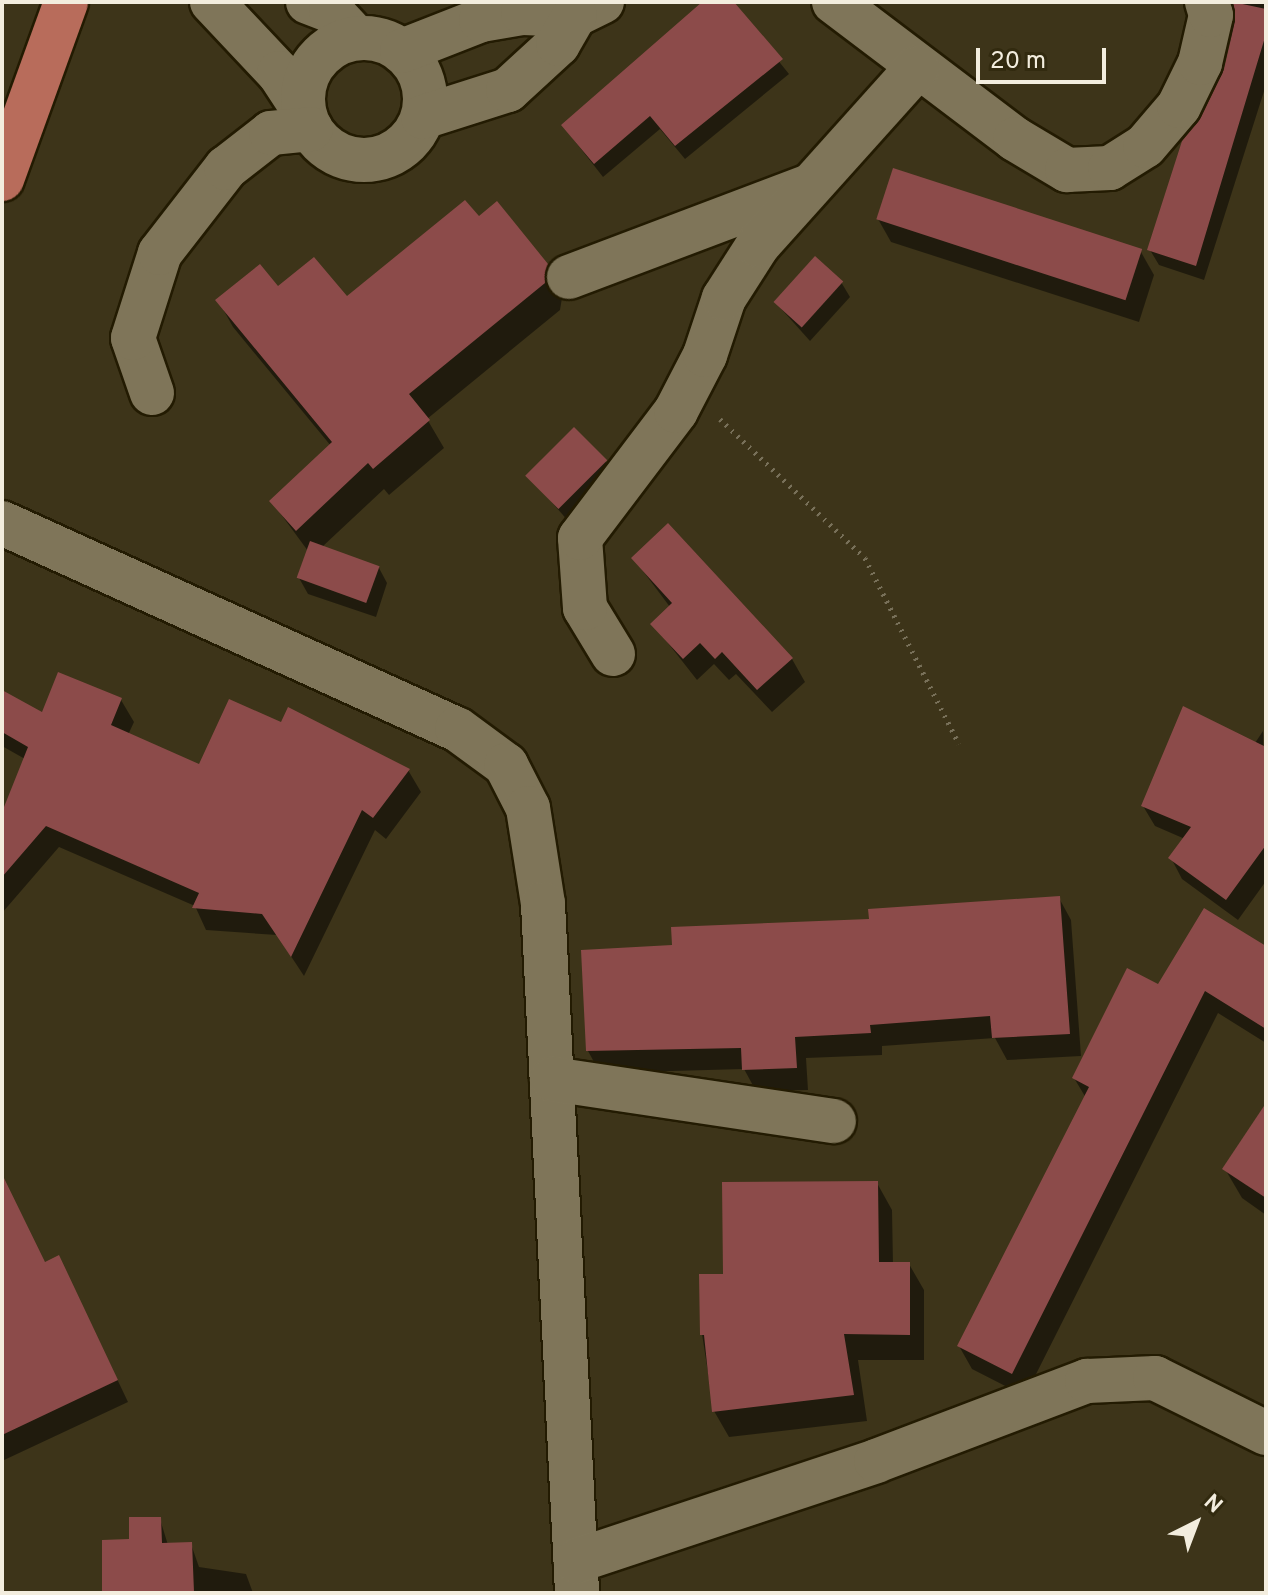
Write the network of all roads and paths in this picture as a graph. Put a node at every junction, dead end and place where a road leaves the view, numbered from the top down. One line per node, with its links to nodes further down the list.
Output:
1 (66, 2): 12 (main road)
2 (212, 2): 11 (street)
3 (308, 2): 7 (street)
4 (834, 2): 9 (street)
5 (1207, 2): 9 (street)
6 (589, 8): 8 (street); 10 (street)
7 (356, 38): 8 (street); 11 (street)
8 (402, 51): 10 (street)
9 (917, 68): 13 (street)
10 (423, 117): 11 (street)
11 (307, 120): 16 (street)
12 (2, 179)
13 (813, 185): 14 (street); 15 (street)
14 (569, 277)
15 (689, 386): 18 (street); 19 (path)
16 (152, 393)
17 (2, 523): 20 (street)
18 (613, 654)
19 (959, 744)
20 (552, 1079): 21 (street); 23 (street)
21 (834, 1121)
22 (1266, 1433): 23 (street)
23 (576, 1577)

